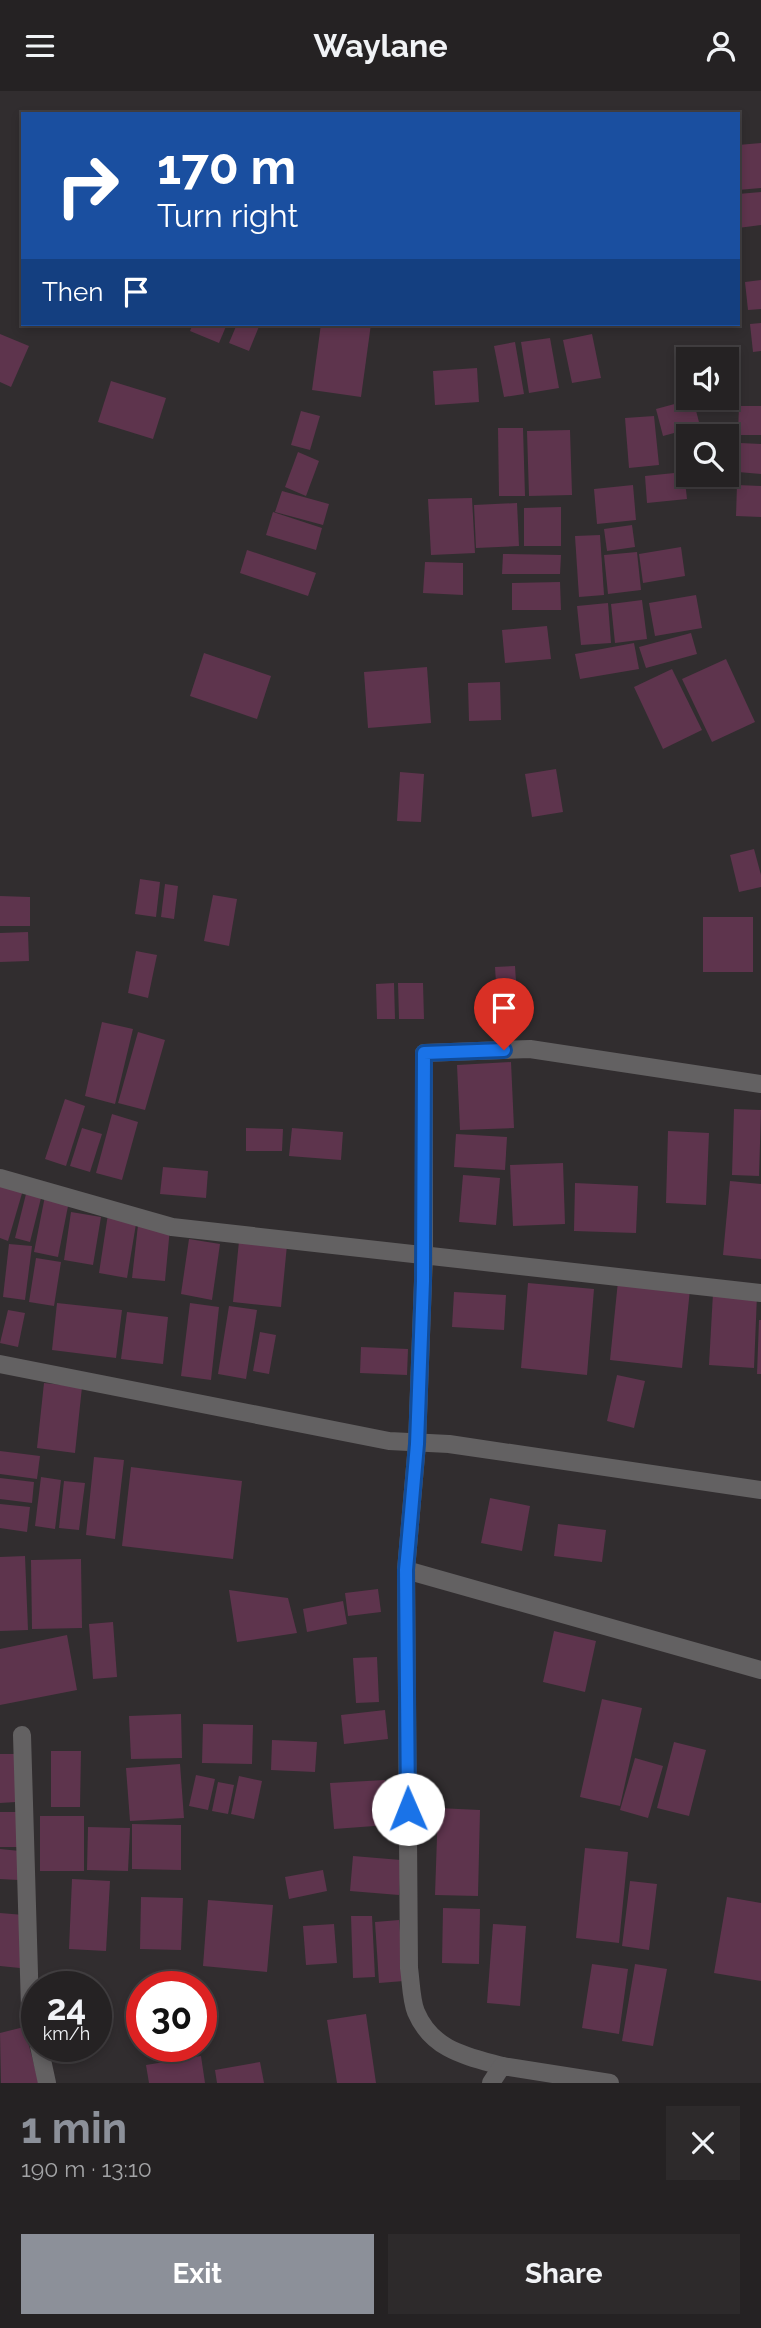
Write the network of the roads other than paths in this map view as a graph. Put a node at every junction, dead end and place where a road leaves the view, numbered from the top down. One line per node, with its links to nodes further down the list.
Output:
1 (761, 1084): 3 (street)
2 (0, 1178): 3 (street)
3 (424, 1254): 4 (street); 6 (street)
4 (761, 1293)
5 (0, 1364): 6 (street)
6 (417, 1444): 7 (street); 8 (street)
7 (761, 1490)
8 (406, 1570): 9 (street); 13 (street)
9 (761, 1670)
10 (22, 1735): 11 (street)
11 (29, 1971)
12 (42, 2062): 14 (street)
13 (502, 2066): 15 (street); 16 (street)
14 (47, 2083)
15 (491, 2083)
16 (610, 2083)

